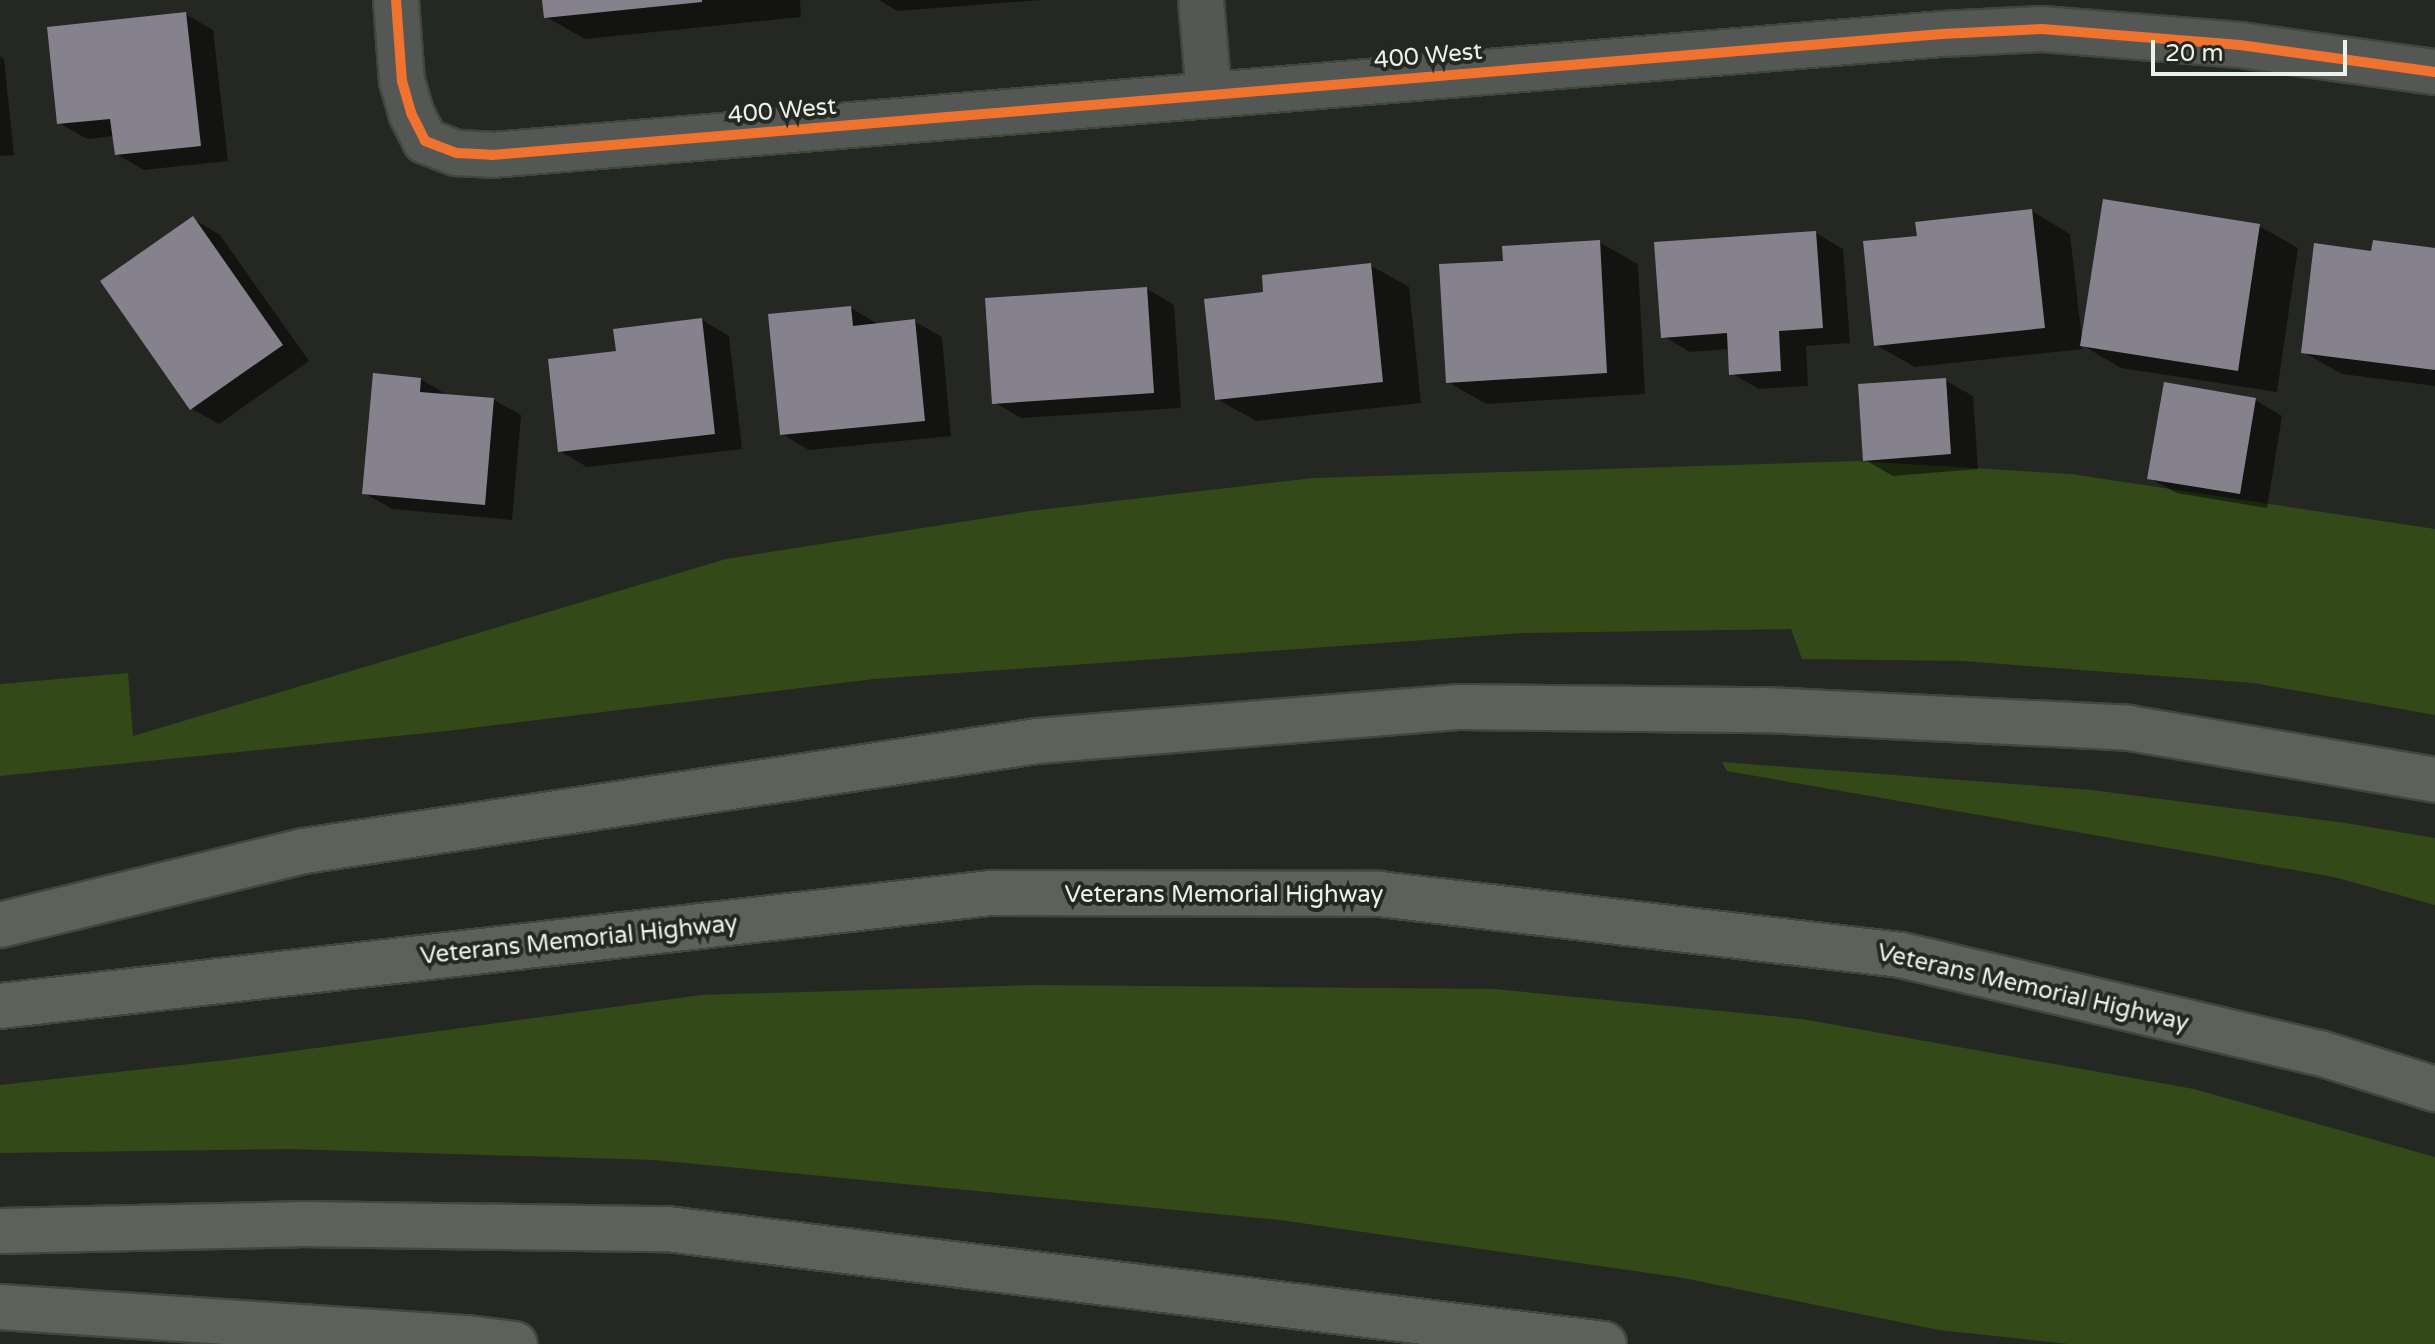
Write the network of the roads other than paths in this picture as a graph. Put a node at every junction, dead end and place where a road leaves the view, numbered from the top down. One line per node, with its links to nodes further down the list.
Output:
1 (396, 0): 5 (street, 400 West)
2 (1201, 0): 5 (street)
3 (2041, 14): 4 (street, 400 West); 5 (street, 400 West)
4 (2435, 72)
5 (1209, 95)
6 (2435, 780): 7 (highway)
7 (0, 925)
8 (0, 1006): 9 (highway, Veterans Memorial Highway)
9 (2435, 1089)
10 (0, 1231): 13 (highway)
11 (0, 1307): 12 (highway)
12 (515, 1344)
13 (1604, 1344)

